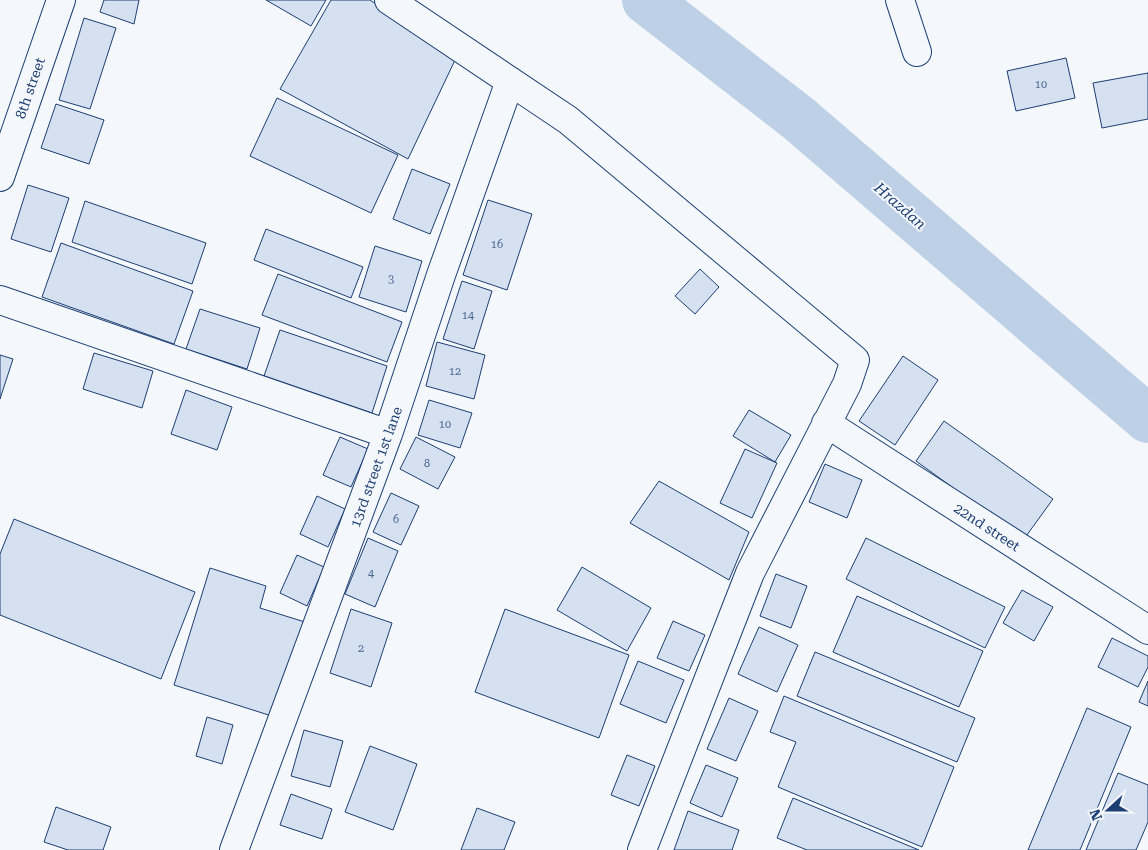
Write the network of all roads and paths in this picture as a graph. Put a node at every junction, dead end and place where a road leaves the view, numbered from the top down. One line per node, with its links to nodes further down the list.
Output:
1 (61, 0): 6 (street, 8th street)
2 (389, 0): 5 (street)
3 (900, 0): 4 (street)
4 (917, 52)
5 (510, 81): 8 (street); 9 (street, 13rd street 1st lane)
6 (0, 177)
7 (0, 300): 9 (street)
8 (826, 423): 10 (street, 22nd street); 12 (street)
9 (388, 434): 11 (street, 13rd street 1st lane)
10 (1148, 630)
11 (234, 850)
12 (642, 850)

